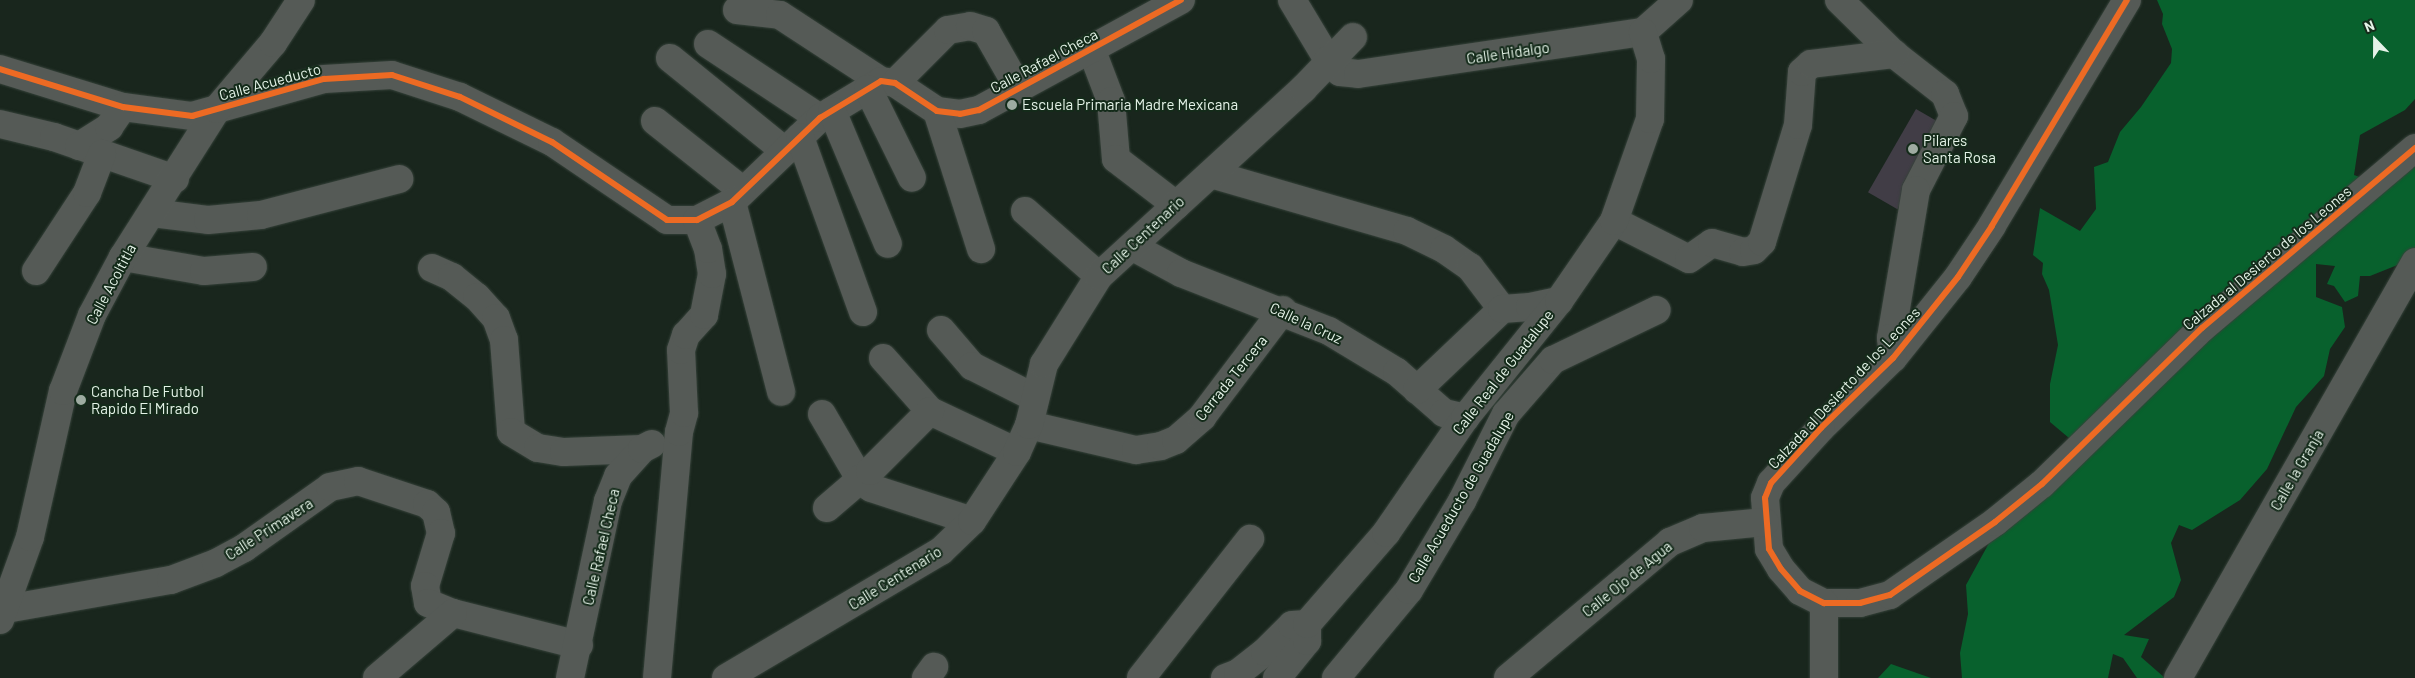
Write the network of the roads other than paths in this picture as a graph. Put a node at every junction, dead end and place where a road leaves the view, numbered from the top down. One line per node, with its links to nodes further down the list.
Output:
1 (302, 0): 19 (street, Calle Acoltitla)
2 (1181, 0): 11 (street, Calle Rafael Checa)
3 (1292, 0): 14 (street)
4 (1680, 0): 8 (street)
5 (1839, 0): 12 (street)
6 (2127, 0): 53 (street, Calzada al Desierto de los Leones)
7 (736, 10): 16 (street, Calle Rafael Checa)
8 (1643, 32): 14 (street, Calle Hidalgo); 36 (street, Calle Real de Guadalupe)
9 (1353, 37): 14 (street, Calle Centenario)
10 (708, 44): 21 (street)
11 (1092, 51): 17 (street, Calle Rafael Checa); 32 (street)
12 (1894, 54): 36 (street); 53 (street)
13 (670, 58): 24 (street)
14 (1328, 60): 27 (street, Calle Centenario)
15 (0, 69): 18 (street, Calle Acueducto)
16 (882, 84): 17 (street); 20 (street, Calle Rafael Checa); 21 (street); 28 (street)
17 (1018, 87): 20 (street, Calle Rafael Checa)
18 (123, 107): 19 (street, Calle Acueducto); 26 (street)
19 (217, 110): 29 (street, Calle Acoltitla); 35 (street, Calle Acueducto)
20 (937, 111): 39 (street)
21 (826, 115): 24 (street); 37 (street)
22 (656, 121): 31 (street)
23 (0, 124): 26 (street)
24 (792, 144): 31 (street); 50 (street)
25 (2415, 148): 69 (street, Calzada al Desierto de los Leones)
26 (91, 150): 29 (street); 44 (street)
27 (1211, 174): 32 (street, Calle Centenario); 47 (street)
28 (912, 178)
29 (175, 179): 34 (street, Calle Acoltitla)
30 (399, 179): 34 (street)
31 (737, 196): 35 (street); 55 (street)
32 (1176, 205): 38 (street, Calle Centenario)
33 (1025, 211): 45 (street)
34 (152, 213): 40 (street, Calle Acoltitla)
35 (696, 220): 61 (street)
36 (1614, 221): 46 (street, Calle Real de Guadalupe)
37 (888, 244)
38 (1133, 247): 45 (street, Calle Centenario); 48 (street, Calle la Cruz)
39 (980, 249)
40 (123, 257): 42 (street); 71 (street, Calle Acoltitla)
41 (2415, 262): 84 (street, Calle la Granja)
42 (252, 267)
43 (432, 268): 62 (street)
44 (36, 271)
45 (1099, 276): 56 (street, Calle Centenario)
46 (1559, 301): 47 (street); 59 (street, Calle Real de Guadalupe)
47 (1502, 309): 54 (street)
48 (1283, 310): 54 (street, Calle la Cruz); 60 (street, Cerrada Tercera)
49 (1657, 310): 81 (street, Calle Acueducto de Guadalupe)
50 (863, 312)
51 (941, 330): 56 (street)
52 (883, 358): 57 (street)
53 (1893, 358): 67 (street, Calzada al Desierto de los Leones)
54 (1418, 390): 59 (street, Calle la Cruz)
55 (781, 392)
56 (1035, 398): 60 (street, Calle Centenario)
57 (930, 411): 63 (street); 64 (street)
58 (822, 414): 64 (street)
59 (1465, 418): 72 (street, Calle Real de Guadalupe)
60 (1029, 425): 63 (street, Calle Centenario)
61 (678, 432): 62 (street, Calle Rafael Checa); 76 (street)
62 (642, 449): 73 (street, Calle Rafael Checa)
63 (1017, 452): 66 (street, Calle Centenario)
64 (860, 479): 65 (street); 66 (street)
65 (827, 508)
66 (972, 521): 77 (street, Calle Centenario)
67 (1765, 522): 69 (street, Calzada al Desierto de los Leones); 82 (street, Calle Ojo de Agua)
68 (1250, 539): 78 (street)
69 (1824, 603): 83 (street)
70 (453, 613): 71 (street, Calle Primavera); 73 (street); 74 (street)
71 (3, 615)
72 (1307, 624): 79 (street); 80 (street, Calle Real de Guadalupe)
73 (579, 645): 75 (street, Calle Rafael Checa)
74 (377, 678)
75 (570, 678)
76 (657, 678)
77 (726, 678)
78 (1141, 678)
79 (1225, 678)
80 (1277, 678)
81 (1336, 678)
82 (1508, 678)
83 (1824, 678)
84 (2178, 678)

